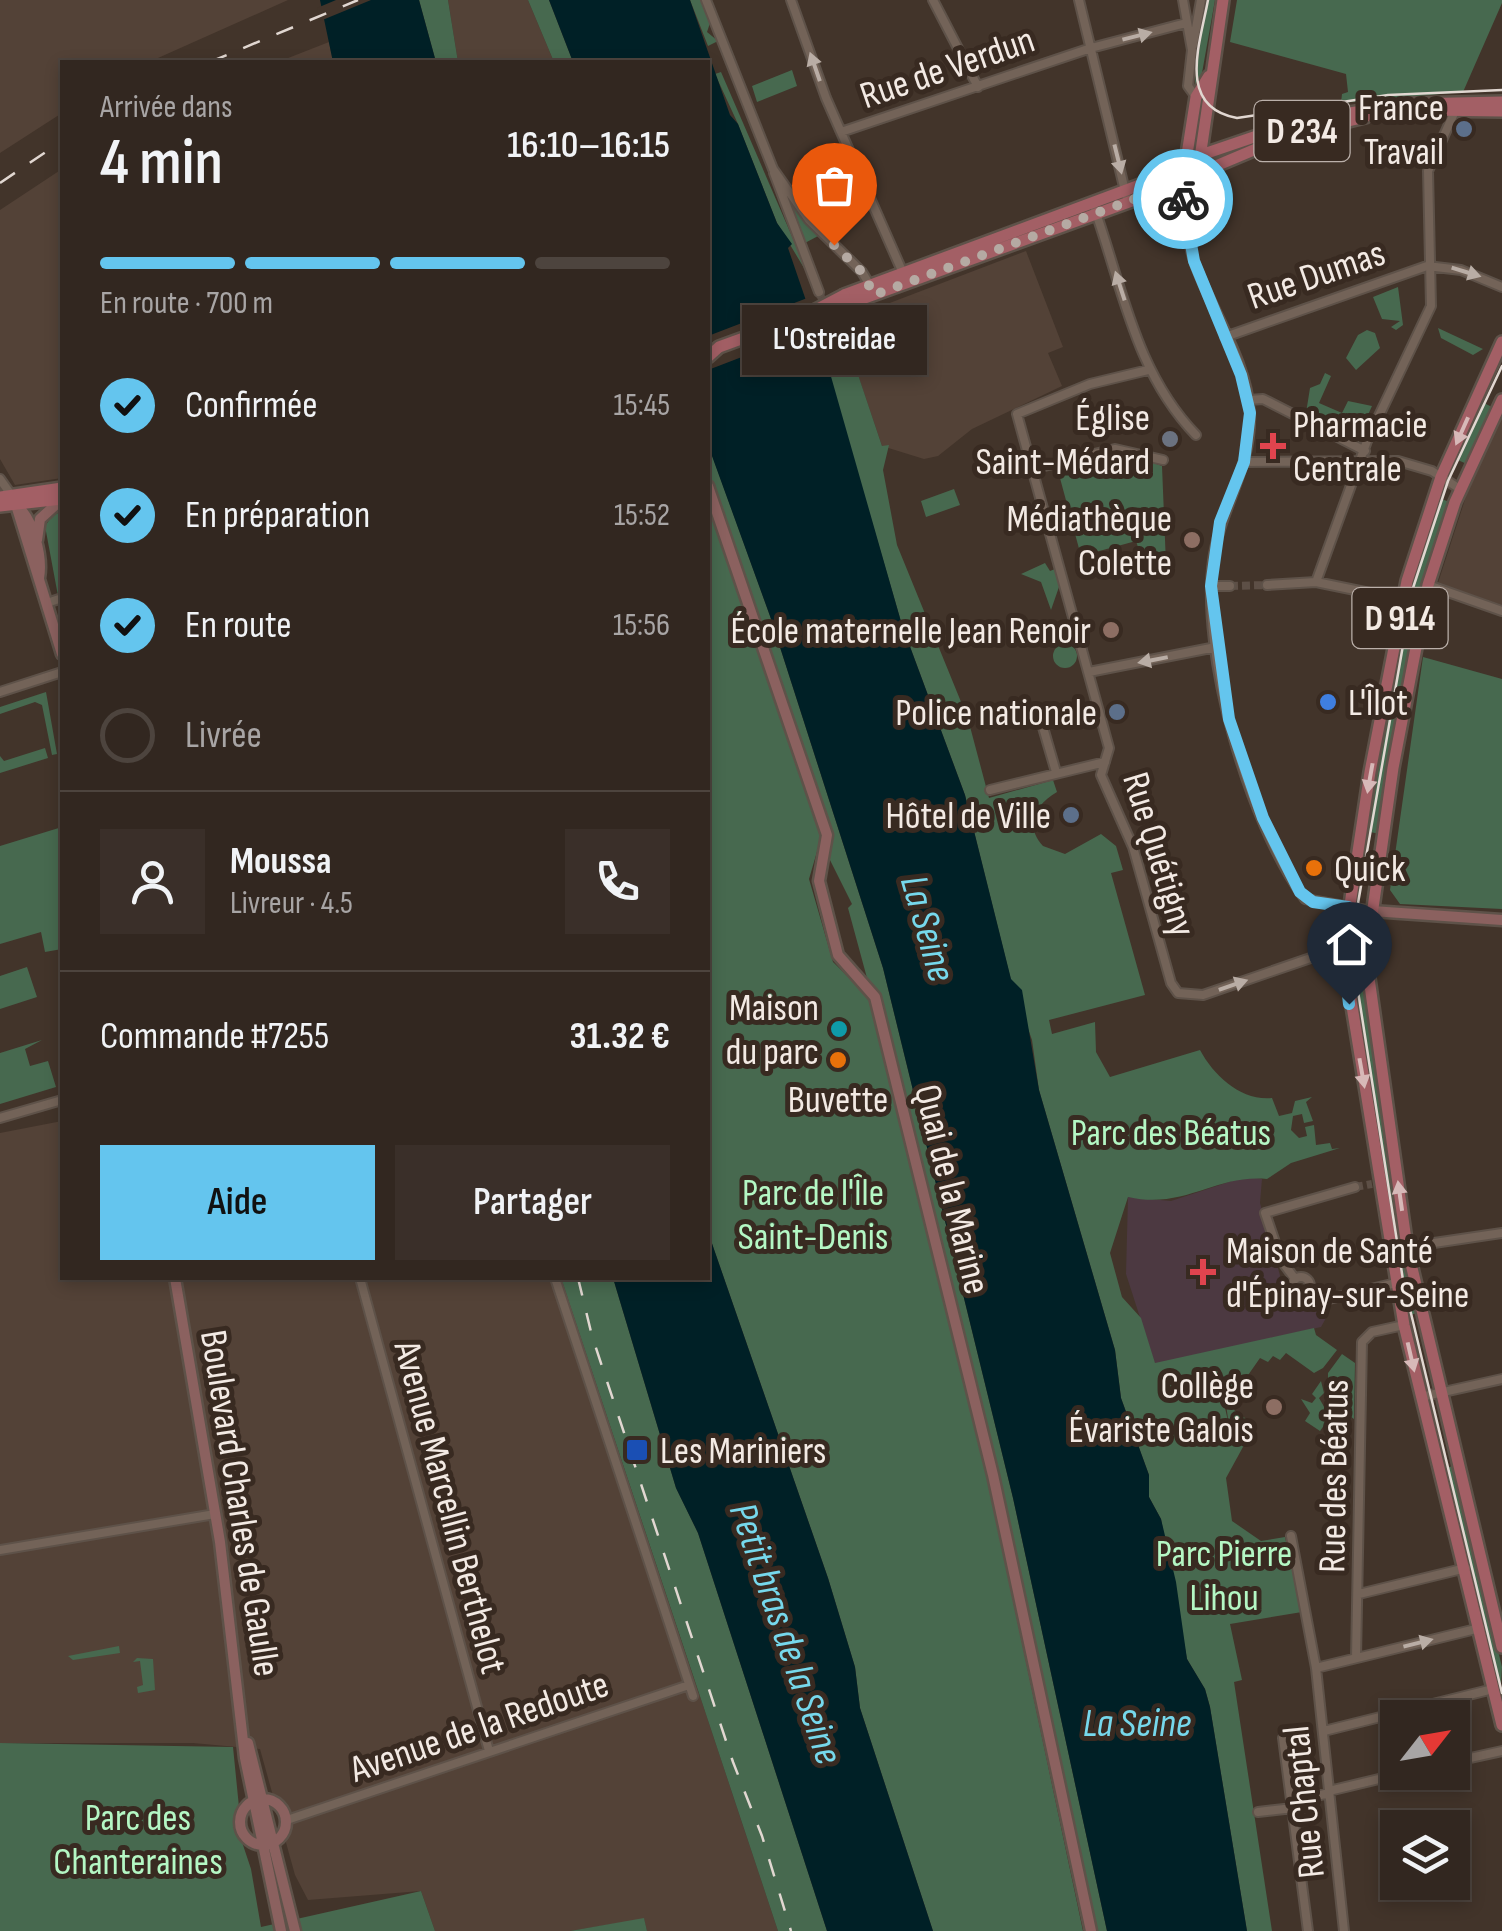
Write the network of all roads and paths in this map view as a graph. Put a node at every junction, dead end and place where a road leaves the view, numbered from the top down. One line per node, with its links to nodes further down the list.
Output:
1 (706, 0): 20 (street)
2 (791, 0): 17 (street, one-way to 2)
3 (933, 0): 12 (street)
4 (1080, 0): 9 (street)
5 (1183, 0): 8 (street)
6 (1201, 0): 10 (street)
7 (1224, 0): 11 (main road)
8 (1186, 23): 9 (street, Rue de Verdun, one-way to 8); 10 (street)
9 (1091, 48): 12 (street, Rue de Verdun); 23 (street, one-way to 23)
10 (1192, 50): 13 (street)
11 (1209, 76): 13 (main road); 18 (main road)
12 (978, 87): 17 (street, Rue de Verdun)
13 (1196, 97): 19 (main road)
14 (1502, 102): 18 (main road, D 234)
15 (1456, 110): 16 (main road, D 234); 21 (main road, D 234); 26 (street)
16 (1502, 111)
17 (841, 132): 27 (street)
18 (1200, 155): 19 (main road); 21 (main road)
19 (1186, 166): 22 (main road); 23 (main road)
20 (774, 169): 29 (street); 30 (street)
21 (1198, 172): 22 (main road); 25 (street)
22 (1181, 182): 23 (main road); 25 (street)
23 (1126, 196): 24 (main road)
24 (1094, 208): 27 (main road); 34 (street, one-way to 24)
25 (1186, 222): 31 (street)
26 (1427, 266): 28 (street, one-way to 28); 31 (street, Rue Dumas); 38 (street)
27 (905, 277): 29 (main road)
28 (1502, 287)
29 (872, 290): 33 (main road, bridge)
30 (819, 292)
31 (1225, 337): 35 (street)
32 (1502, 342): 42 (main road, D 914, one-way to 42)
33 (713, 346)
34 (1148, 370): 37 (street); 41 (street, Rue Quétigny)
35 (1249, 400): 38 (street); 40 (street)
36 (1502, 400): 45 (main road, D 914)
37 (1196, 435)
38 (1364, 455): 40 (street); 42 (street); 53 (street)
39 (1163, 460): 41 (street)
40 (1244, 462): 56 (street)
41 (1032, 469): 64 (street, Rue Quétigny)
42 (1442, 477): 45 (street); 59 (main road, D 914)
43 (0, 479): 47 (street)
44 (60, 488): 47 (main road)
45 (1460, 489): 55 (main road, D 914)
46 (710, 492): 116 (street, Quai de la Marine)
47 (9, 499): 48 (main road); 50 (main road); 51 (street); 52 (street)
48 (60, 499)
49 (60, 501): 51 (street)
50 (0, 506)
51 (36, 546): 52 (street)
52 (39, 578): 60 (street)
53 (1316, 582): 54 (street); 59 (street)
54 (1267, 584)
55 (1428, 585): 61 (street); 72 (main road, D 914)
56 (1211, 586): 57 (street); 62 (street)
57 (1230, 586)
58 (60, 599): 60 (street)
59 (1404, 600): 71 (main road, D 914, one-way to 71)
60 (47, 604): 63 (street)
61 (1502, 611)
62 (1216, 646): 64 (street, one-way to 64); 71 (street)
63 (60, 647)
64 (1089, 672): 68 (street, Rue Quétigny)
65 (60, 673): 66 (street)
66 (0, 692)
67 (1042, 724): 69 (street)
68 (1104, 762): 69 (street); 75 (street, Rue Quétigny, one-way to 75)
69 (1056, 772): 70 (street)
70 (990, 790)
71 (1348, 907): 72 (street); 75 (main road, D 914)
72 (1372, 911): 73 (street); 74 (main road, D 914)
73 (1502, 920)
74 (1366, 957): 75 (street); 80 (main road, D 914, one-way to 74)
75 (1344, 961): 84 (main road, D 914, one-way to 84)
76 (60, 1101): 77 (street)
77 (0, 1118)
78 (1355, 1187): 84 (street)
79 (1502, 1233): 80 (street)
80 (1407, 1246): 87 (main road, D 914)
81 (175, 1280): 89 (street, Boulevard Charles de Gaulle)
82 (361, 1280): 105 (street, Avenue Marcellin Berthelot)
83 (556, 1280): 98 (street)
84 (1396, 1283): 85 (main road, D 914)
85 (1404, 1325): 88 (main road, D 914, one-way to 88); 93 (street, Rue des Béatus)
86 (1502, 1379): 87 (street)
87 (1444, 1393): 88 (street); 95 (main road, D 914)
88 (1421, 1397): 92 (main road, D 914)
89 (215, 1514): 91 (street); 109 (street, Boulevard Charles de Gaulle)
90 (1290, 1536): 97 (street, Rue Chaptal)
91 (0, 1550)
92 (1466, 1568): 93 (street); 94 (main road, D 914)
93 (1359, 1594): 96 (street, Rue des Béatus)
94 (1480, 1628): 96 (street, one-way to 94); 99 (main road, D 914)
95 (1502, 1647)
96 (1356, 1658): 97 (street)
97 (1316, 1668): 102 (street, Rue Chaptal)
98 (689, 1685): 100 (street); 105 (street, Avenue de la Redoute)
99 (1493, 1689): 101 (main road, D 914); 102 (street)
100 (693, 1696)
101 (1502, 1722)
102 (1324, 1731): 108 (street, Rue Chaptal)
103 (1283, 1738): 110 (street)
104 (1502, 1751): 106 (street)
105 (490, 1752): 112 (street, Avenue de la Redoute)
106 (1470, 1758)
107 (1380, 1779): 108 (street)
108 (1329, 1792): 110 (street); 118 (street, Rue Chaptal)
109 (258, 1801): 112 (street); 113 (street, Boulevard Charles de Gaulle); 113 (street, Boulevard Charles de Gaulle)
110 (1292, 1805): 111 (street); 117 (street)
111 (1258, 1812)
112 (286, 1820): 113 (street)
113 (269, 1844): 114 (street, Boulevard Charles de Gaulle); 115 (street, Boulevard Charles de Gaulle)
114 (282, 1931)
115 (295, 1931)
116 (1091, 1931)
117 (1308, 1931)
118 (1344, 1931)

